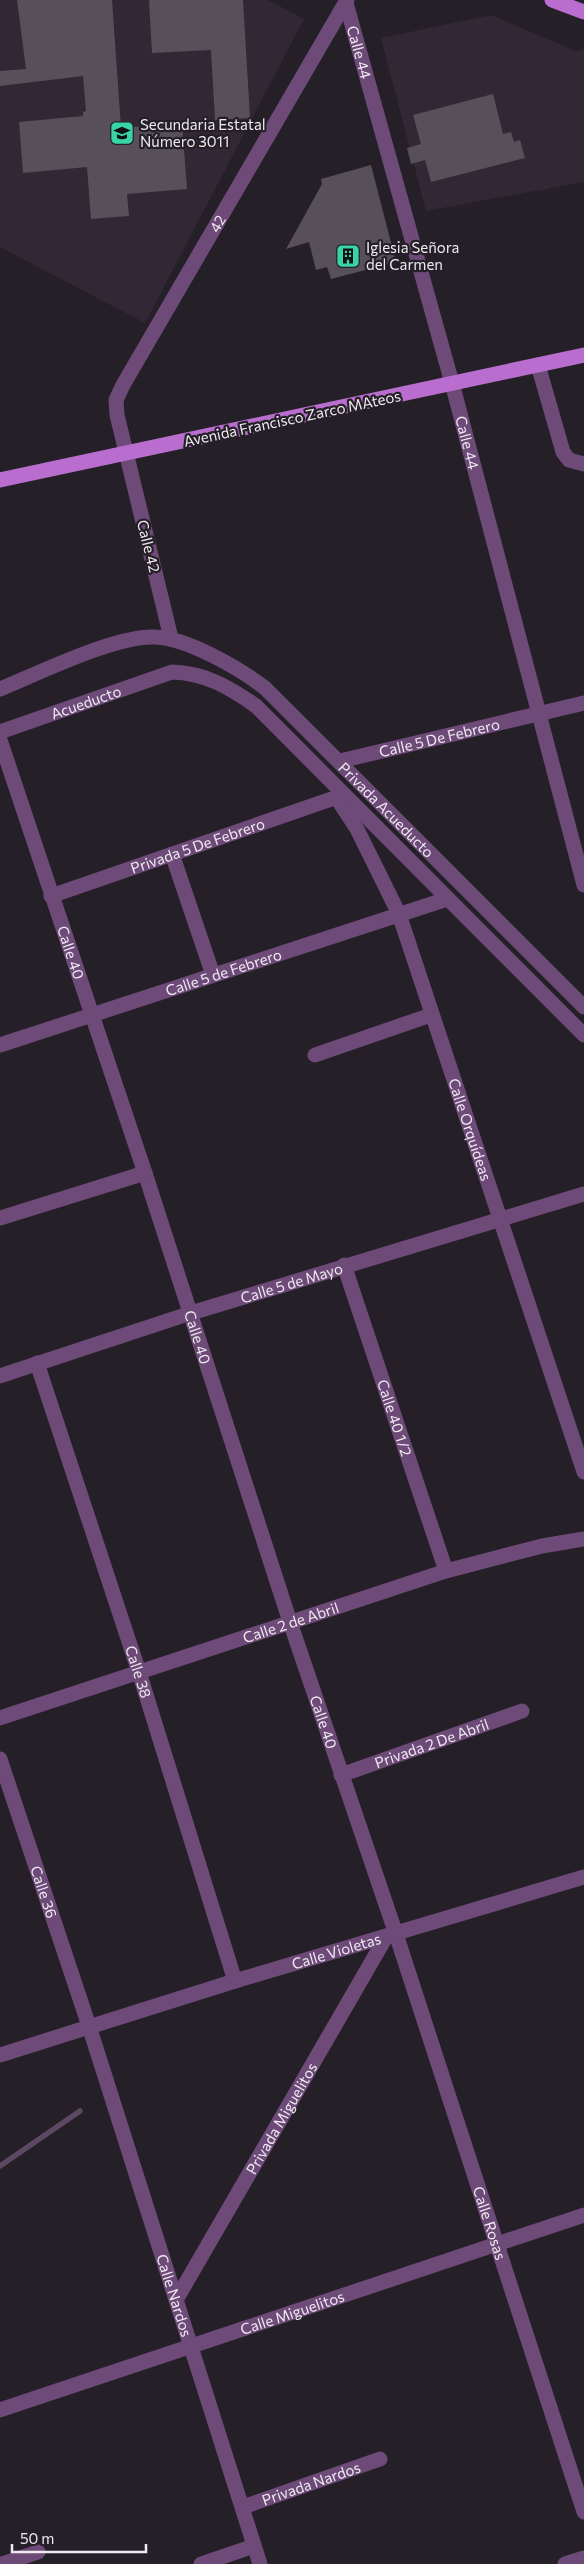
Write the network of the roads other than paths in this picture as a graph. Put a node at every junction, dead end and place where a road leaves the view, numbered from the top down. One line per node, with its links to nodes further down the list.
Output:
1 (552, 0): 3 (main road)
2 (347, 1): 6 (street, Calle 44); 7 (street, 42)
3 (584, 12)
4 (584, 355): 5 (main road, Avenida Francisco Zarco MAteos)
5 (538, 364): 6 (main road, Avenida Francisco Zarco MAteos); 8 (street)
6 (452, 383): 7 (main road, Avenida Francisco Zarco MAteos); 14 (street, Calle 44)
7 (126, 454): 9 (main road, Avenida Francisco Zarco MAteos); 10 (street, Calle 42)
8 (584, 464)
9 (0, 480)
10 (171, 638): 12 (street); 17 (street, Privada Acueducto)
11 (172, 672): 15 (street, Acueducto); 18 (street, Privada Acueducto)
12 (0, 689)
13 (584, 703): 14 (street, Calle 5 De Febrero)
14 (539, 714): 17 (street, Calle 5 De Febrero); 22 (street, Calle 44)
15 (0, 732)
16 (0, 740): 24 (street, Calle 40)
17 (340, 761): 19 (street, Privada Acueducto)
18 (340, 796): 20 (street, Privada Acueducto); 21 (street, Privada 5 De Febrero); 26 (street, Calle Orquídeas)
19 (412, 836): 20 (street); 28 (street, Privada Acueducto)
20 (398, 850): 25 (street, Privada Acueducto)
21 (172, 854): 24 (street, Privada 5 De Febrero); 27 (street)
22 (582, 867): 23 (street, Calle 44)
23 (584, 884)
24 (51, 896): 29 (street, Calle 40)
25 (446, 899): 26 (street, Calle 5 de Febrero); 31 (street, Privada Acueducto)
26 (399, 914): 27 (street, Calle 5 de Febrero); 30 (street, Calle Orquídeas)
27 (213, 975): 29 (street, Calle 5 de Febrero)
28 (584, 1007)
29 (92, 1015): 32 (street, Calle 5 de Febrero); 34 (street, Calle 40)
30 (431, 1016): 33 (street); 37 (street, Calle Orquídeas)
31 (584, 1035)
32 (0, 1045)
33 (315, 1055)
34 (145, 1172): 36 (street); 39 (street, Calle 40)
35 (584, 1194): 37 (street, Calle 5 de Mayo)
36 (0, 1218)
37 (499, 1220): 38 (street, Calle 5 de Mayo); 42 (street, Calle Orquídeas)
38 (344, 1266): 39 (street, Calle 5 de Mayo); 45 (street, Calle 40 1/2)
39 (191, 1313): 40 (street, Calle 5 de Mayo); 46 (street, Calle 40)
40 (37, 1363): 41 (street, Calle 5 de Mayo); 47 (street, Calle 38)
41 (0, 1376)
42 (577, 1433): 43 (street, Calle Orquídeas)
43 (584, 1472)
44 (584, 1539): 45 (street, Calle 2 de Abril)
45 (446, 1571): 46 (street, Calle 2 de Abril)
46 (290, 1622): 47 (street, Calle 2 de Abril); 51 (street, Calle 40)
47 (139, 1672): 49 (street, Calle 2 de Abril); 54 (street, Calle 38)
48 (522, 1711): 51 (street, Privada 2 De Abril)
49 (0, 1718)
50 (0, 1759): 55 (street, Calle 36)
51 (340, 1775): 53 (street, Calle 40)
52 (584, 1877): 53 (street, Calle Violetas)
53 (391, 1936): 54 (street, Calle Violetas); 58 (street, Calle Rosas); 59 (street, Privada Miguelitos)
54 (235, 1981): 55 (street, Calle Violetas)
55 (89, 2026): 56 (street, Calle Violetas); 59 (street, Calle Nardos)
56 (0, 2055)
57 (584, 2215): 58 (street, Calle Miguelitos)
58 (496, 2245): 60 (street, Calle Miguelitos); 64 (street, Calle Rosas)
59 (176, 2300): 60 (street, Calle Nardos)
60 (190, 2346): 61 (street, Calle Miguelitos); 63 (street, Calle Nardos)
61 (0, 2410)
62 (380, 2459): 63 (street, Privada Nardos)
63 (243, 2507): 65 (street, Calle Nardos)
64 (584, 2512)
65 (254, 2546): 69 (street); 70 (street, Calle Nardos)
66 (38, 2552): 68 (street)
67 (584, 2558): 71 (street)
68 (2, 2564)
69 (201, 2564)
70 (260, 2564)
71 (565, 2564)

